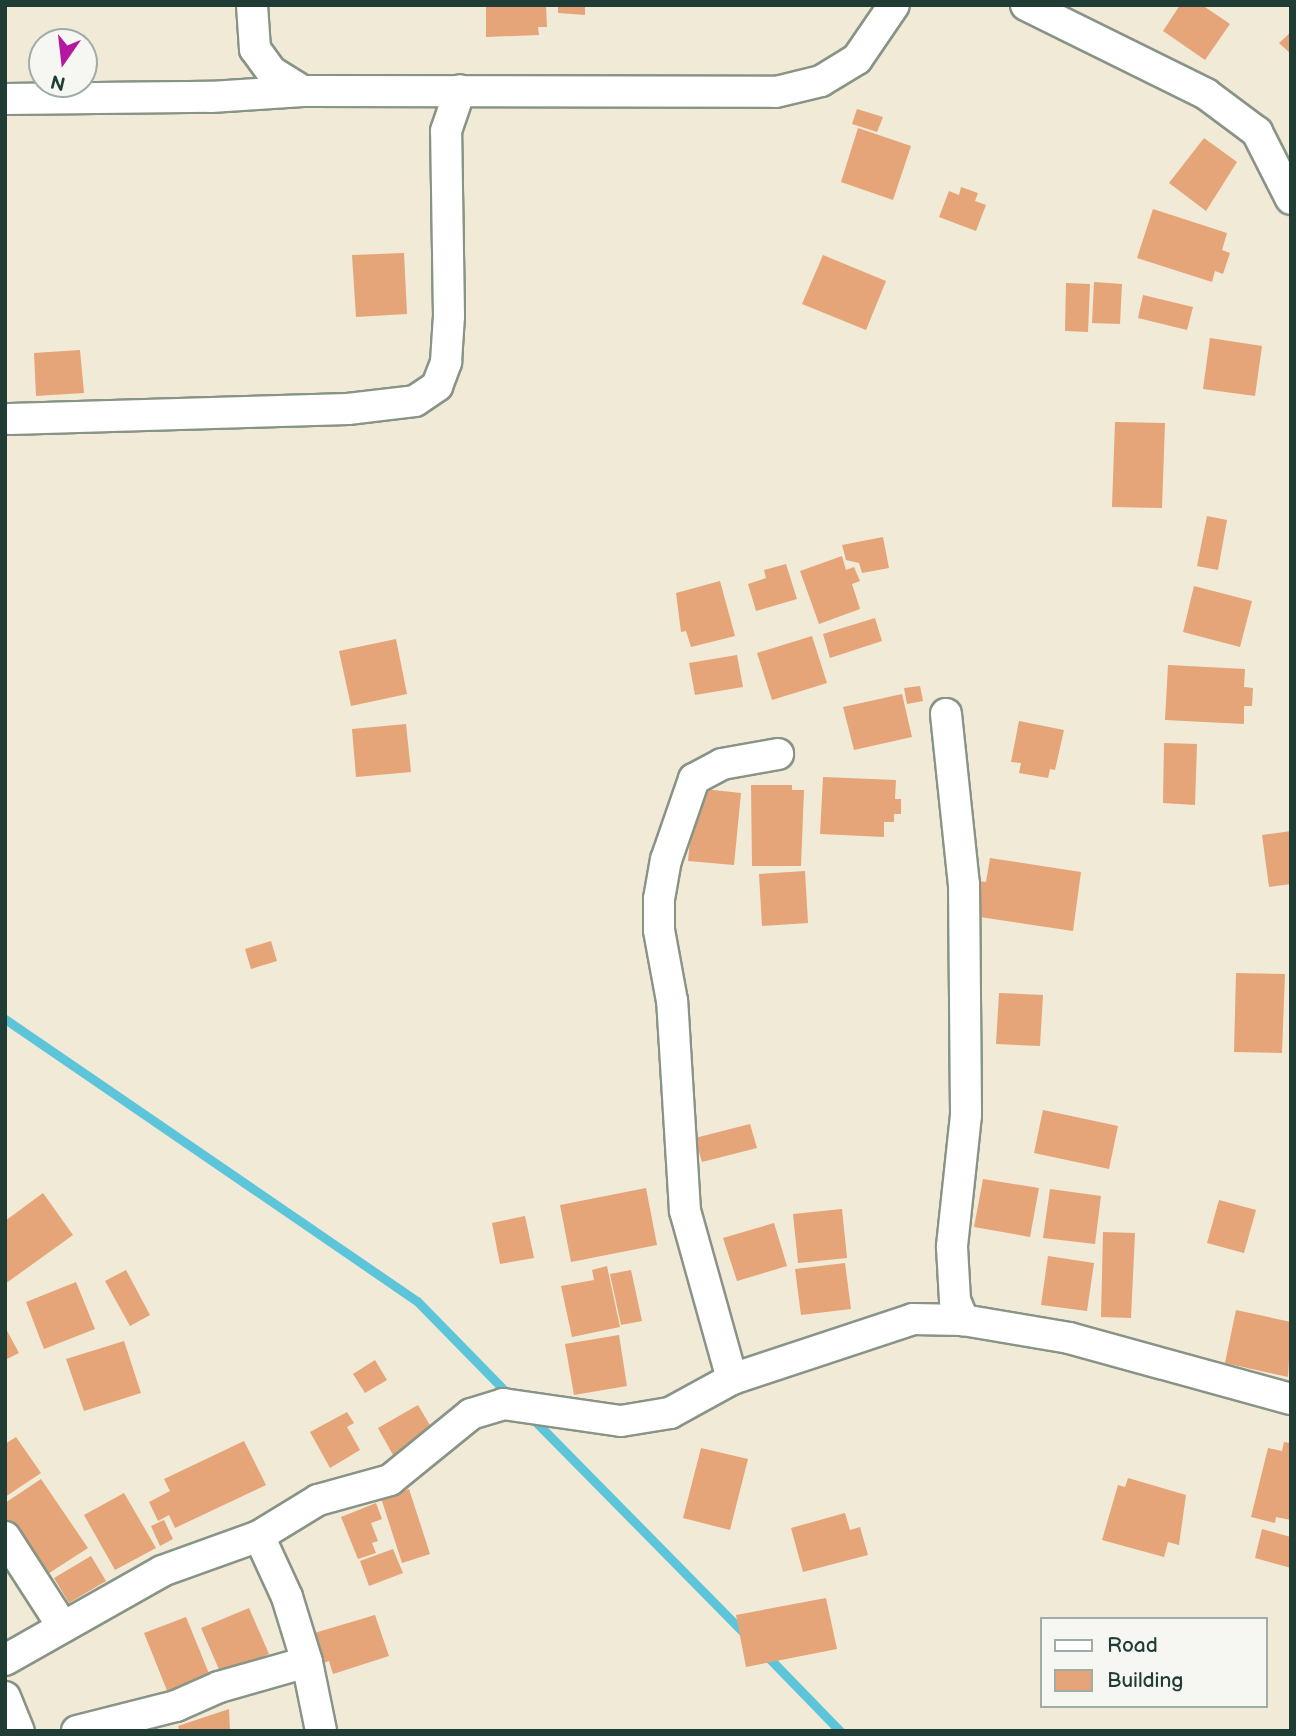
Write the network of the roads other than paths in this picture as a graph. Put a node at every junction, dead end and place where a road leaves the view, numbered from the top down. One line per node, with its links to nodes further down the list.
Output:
1 (252, 5): 5 (street)
2 (894, 5): 4 (street)
3 (1026, 5): 7 (street)
4 (460, 90): 5 (street); 8 (street)
5 (303, 91): 6 (street)
6 (5, 99)
7 (1291, 199)
8 (10, 419)
9 (946, 714): 11 (street)
10 (778, 754): 12 (street)
11 (964, 1320): 12 (street); 13 (street)
12 (732, 1379): 14 (street)
13 (1291, 1398)
14 (260, 1536): 16 (street); 18 (street)
15 (5, 1537): 16 (street)
16 (62, 1627): 17 (street)
17 (5, 1660)
18 (307, 1662): 21 (street); 22 (street)
19 (5, 1697): 20 (street)
20 (19, 1731)
21 (78, 1731)
22 (321, 1731)

